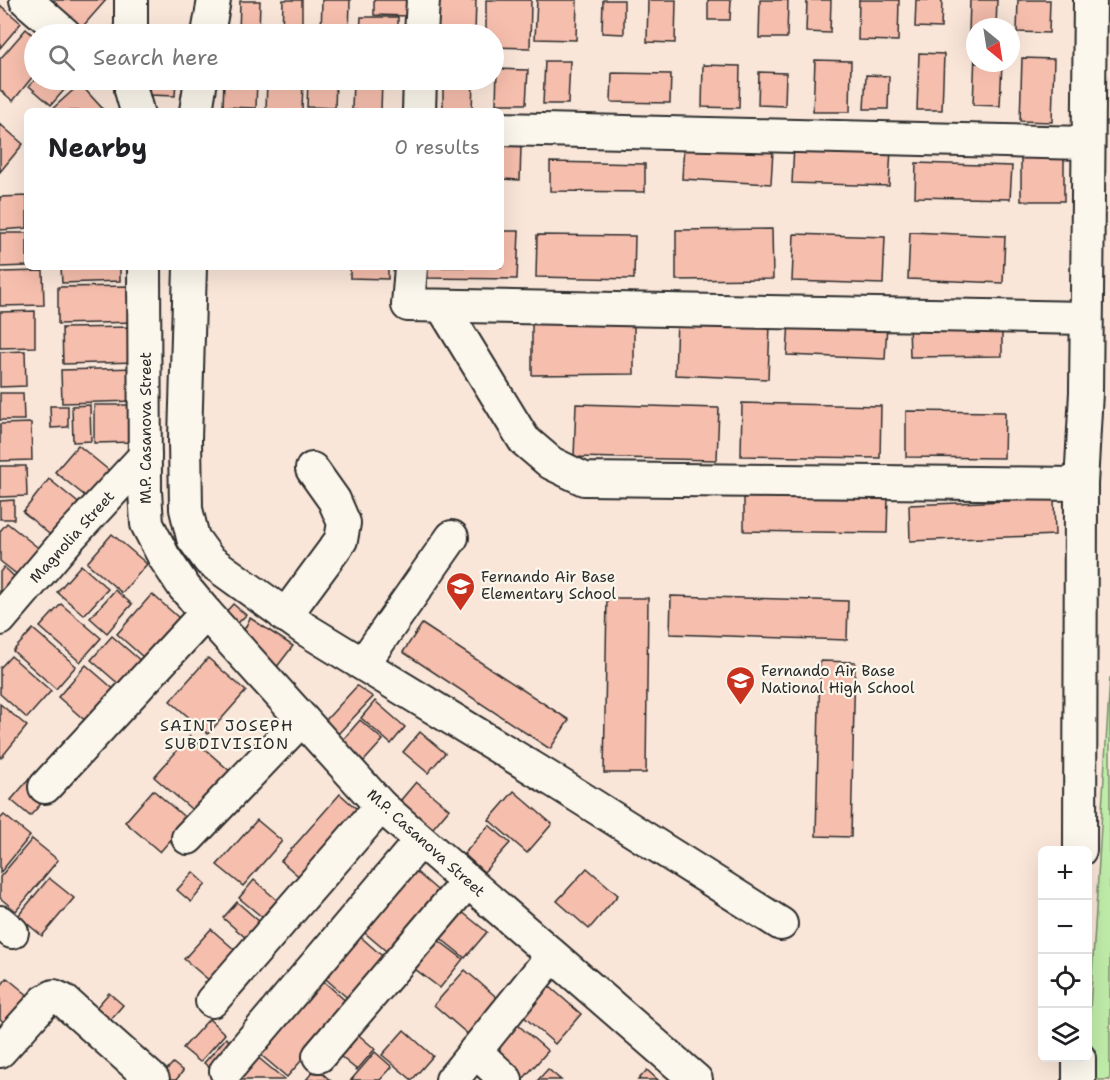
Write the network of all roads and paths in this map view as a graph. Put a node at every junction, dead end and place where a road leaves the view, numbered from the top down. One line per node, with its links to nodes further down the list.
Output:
1 (26, 0): 6 (street)
2 (131, 0): 7 (street)
3 (214, 0): 8 (street)
4 (423, 0): 9 (street)
5 (1089, 0): 15 (street)
6 (54, 24)
7 (131, 24)
8 (210, 24)
9 (422, 24)
10 (199, 90): 12 (street)
11 (420, 90): 13 (street)
12 (196, 108)
13 (419, 108)
14 (504, 129): 15 (street)
15 (1087, 143): 20 (street)
16 (144, 270): 21 (street, M.P. Casanova Street)
17 (190, 270): 26 (street)
18 (411, 270): 19 (street)
19 (442, 306): 20 (street); 23 (street)
20 (1086, 318): 23 (street)
21 (145, 456): 25 (street, M.P. Casanova Street); 27 (street, Magnolia Street)
22 (312, 469): 26 (street)
23 (1081, 484): 34 (street)
24 (452, 537): 28 (street)
25 (206, 613): 29 (street, M.P. Casanova Street); 30 (street)
26 (285, 616): 28 (street)
27 (0, 619)
28 (363, 664): 36 (street)
29 (302, 718): 31 (street, M.P. Casanova Street); 32 (street)
30 (45, 787)
31 (381, 806): 33 (street, M.P. Casanova Street); 38 (street)
32 (188, 838)
33 (420, 841): 35 (street, M.P. Casanova Street); 43 (street)
34 (1080, 846)
35 (467, 882): 37 (street, M.P. Casanova Street); 41 (street)
36 (781, 924)
37 (552, 956): 40 (street); 47 (street, M.P. Casanova Street)
38 (212, 1001)
39 (0, 1051): 44 (street)
40 (475, 1051): 45 (street); 46 (street)
41 (319, 1056)
42 (1079, 1062): 48 (street)
43 (226, 1071)
44 (153, 1080)
45 (452, 1080)
46 (506, 1080)
47 (696, 1080)
48 (1079, 1080)

